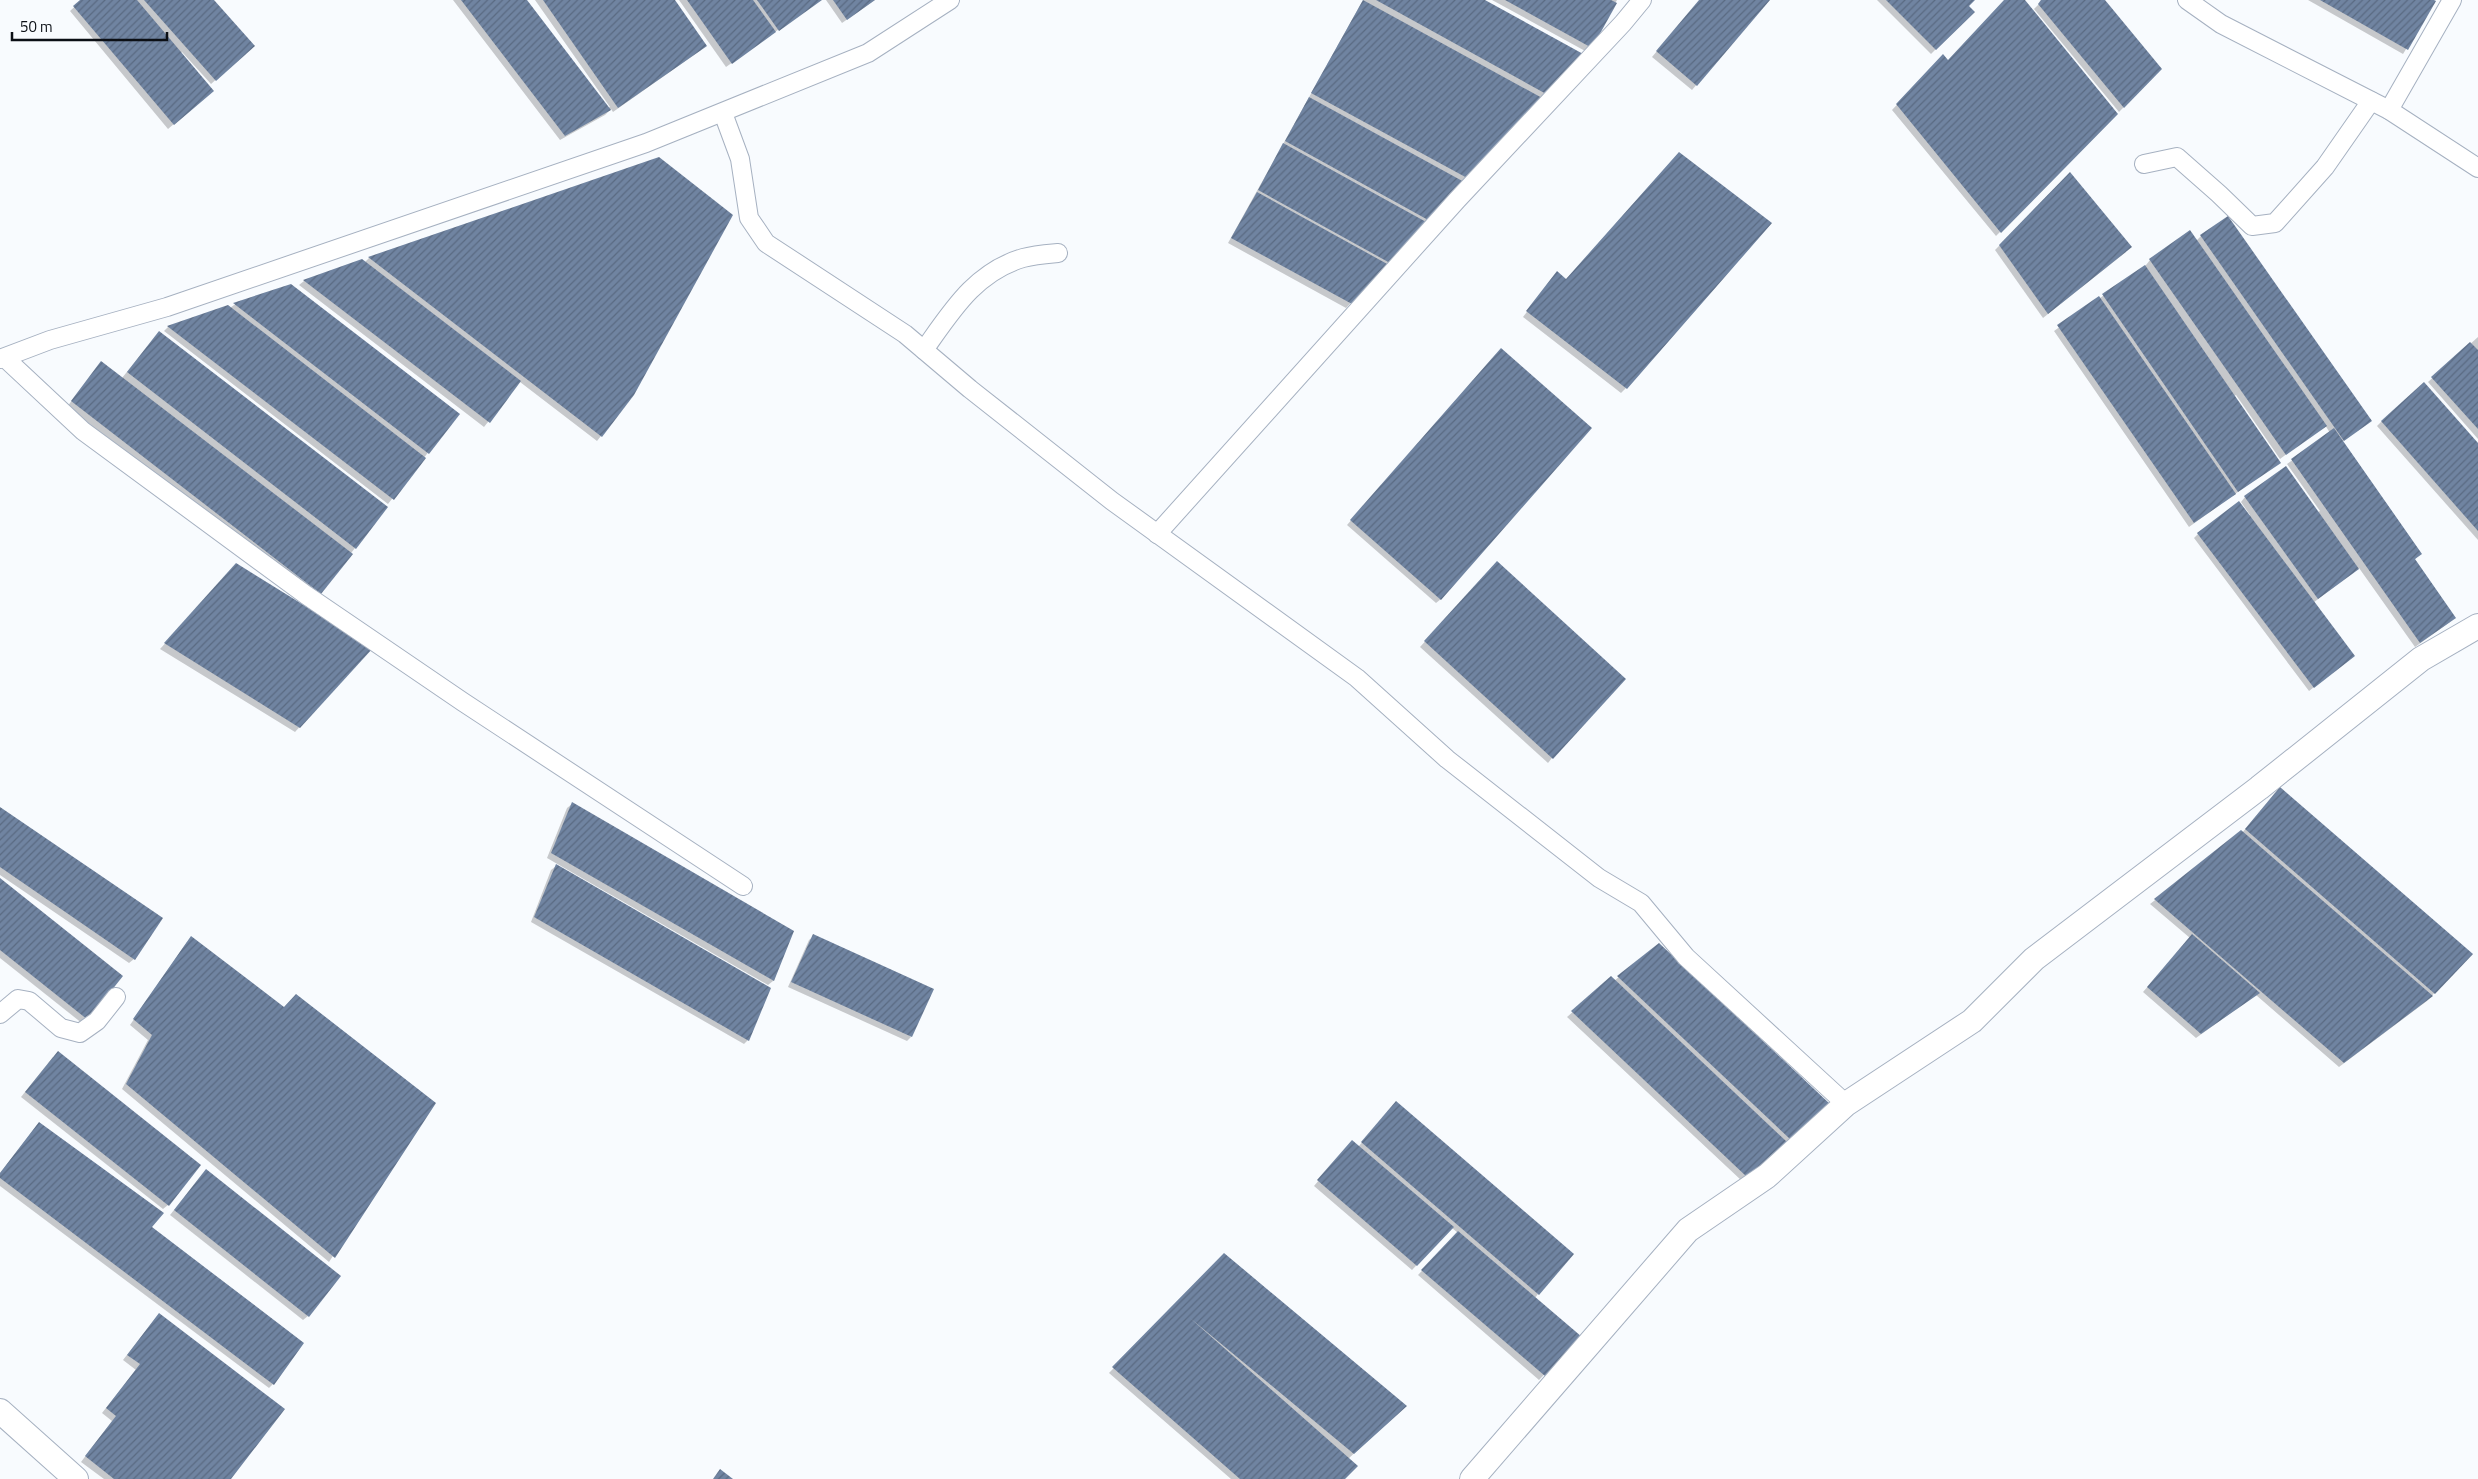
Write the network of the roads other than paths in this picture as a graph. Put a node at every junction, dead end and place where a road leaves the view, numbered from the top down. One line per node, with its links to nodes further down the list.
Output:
1 (950, 0): 7 (street)
2 (1642, 0): 13 (street)
3 (2186, 0): 5 (street)
4 (2452, 0): 6 (street)
5 (2371, 101): 6 (street); 8 (street)
6 (2390, 110): 9 (street)
7 (724, 113): 11 (street); 12 (street)
8 (2144, 164)
9 (2478, 168)
10 (1058, 253): 11 (street)
11 (924, 350): 13 (street)
12 (2, 358): 15 (street)
13 (1157, 534): 18 (street)
14 (2478, 626): 18 (street)
15 (743, 886)
16 (116, 997): 17 (street)
17 (0, 1014)
18 (1846, 1104): 21 (street)
19 (0, 1411): 20 (street)
20 (76, 1479)
21 (1472, 1479)

